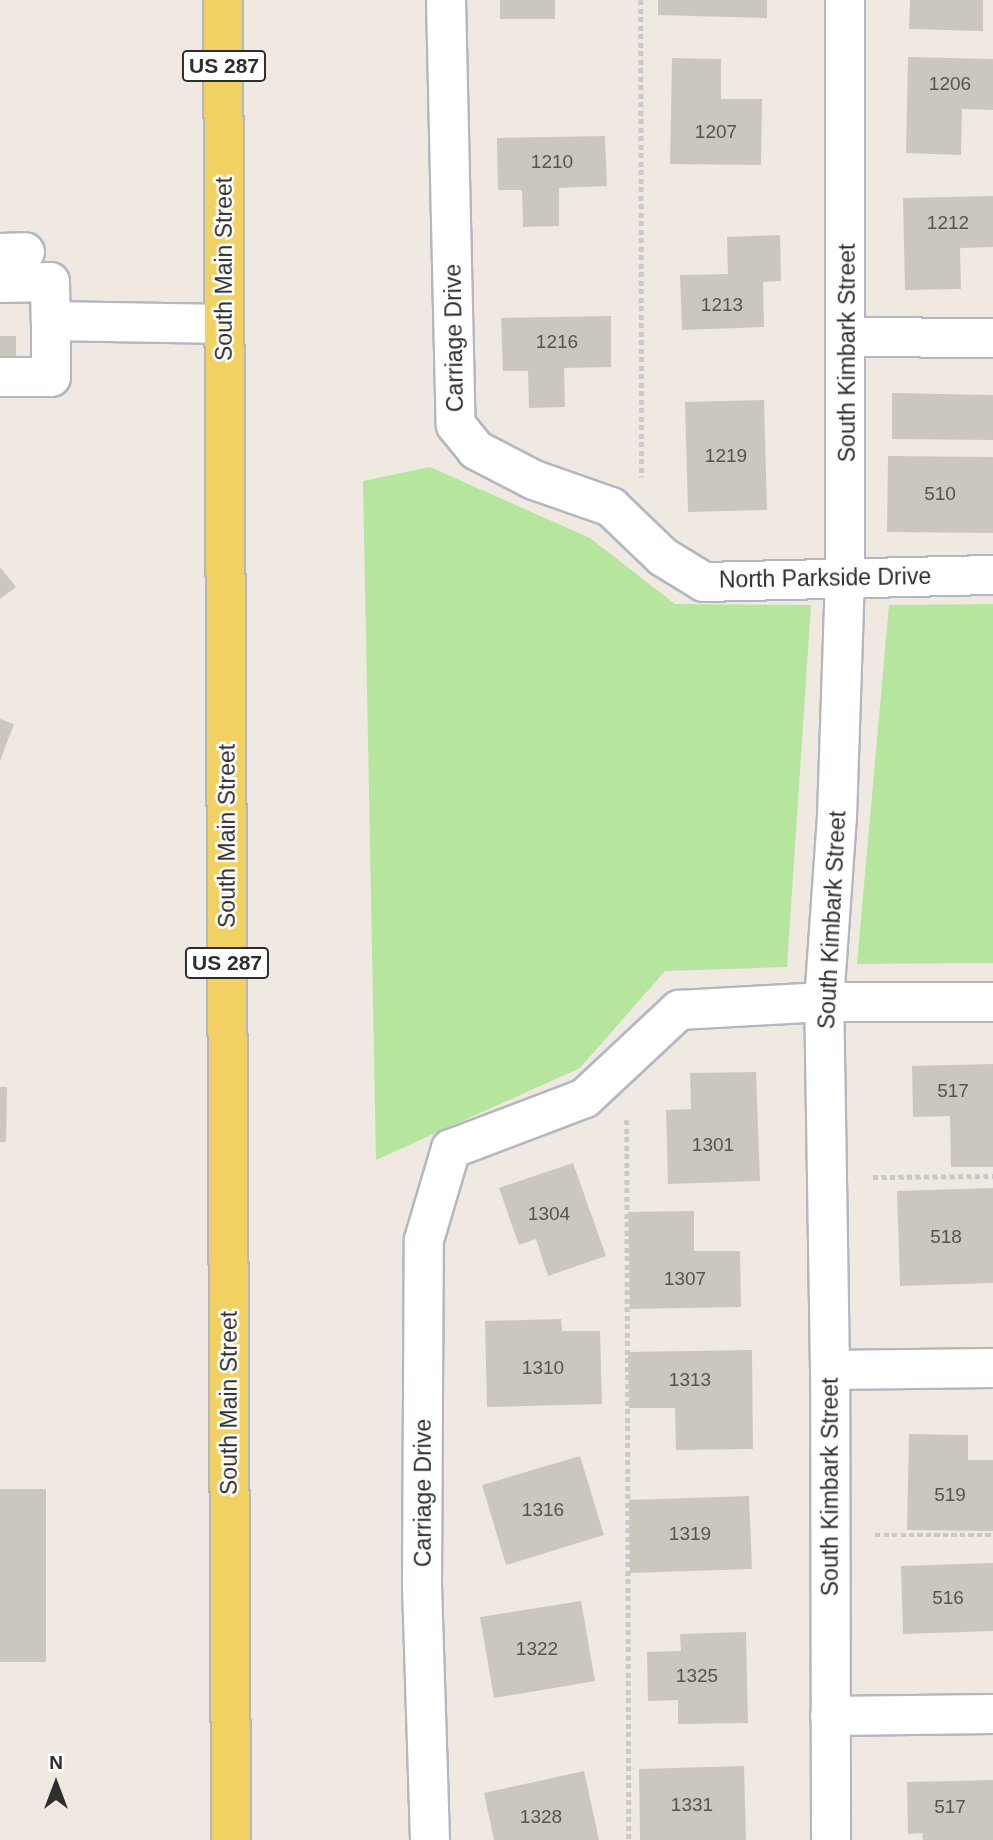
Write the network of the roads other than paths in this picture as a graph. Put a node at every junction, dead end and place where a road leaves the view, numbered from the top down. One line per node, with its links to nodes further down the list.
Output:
1 (223, 0): 6 (main road, South Main Street / US 287)
2 (446, 0): 10 (street, Carriage Drive)
3 (845, 0): 7 (street, South Kimbark Street)
4 (0, 283): 5 (street)
5 (51, 321): 6 (street); 9 (street)
6 (225, 324): 19 (main road, South Main Street / US 287)
7 (848, 337): 8 (street); 12 (street, South Kimbark Street)
8 (993, 338)
9 (0, 377)
10 (663, 557): 12 (street, North Parkside Drive)
11 (993, 575): 12 (street, North Parkside Drive)
12 (845, 576): 13 (street, South Kimbark Street)
13 (824, 1002): 14 (street); 16 (street, South Kimbark Street); 20 (street, Carriage Drive)
14 (993, 1002)
15 (993, 1368): 16 (street)
16 (830, 1370): 18 (street, South Kimbark Street)
17 (993, 1714): 18 (street)
18 (830, 1716): 21 (street, South Kimbark Street)
19 (231, 1840)
20 (430, 1840)
21 (831, 1840)

